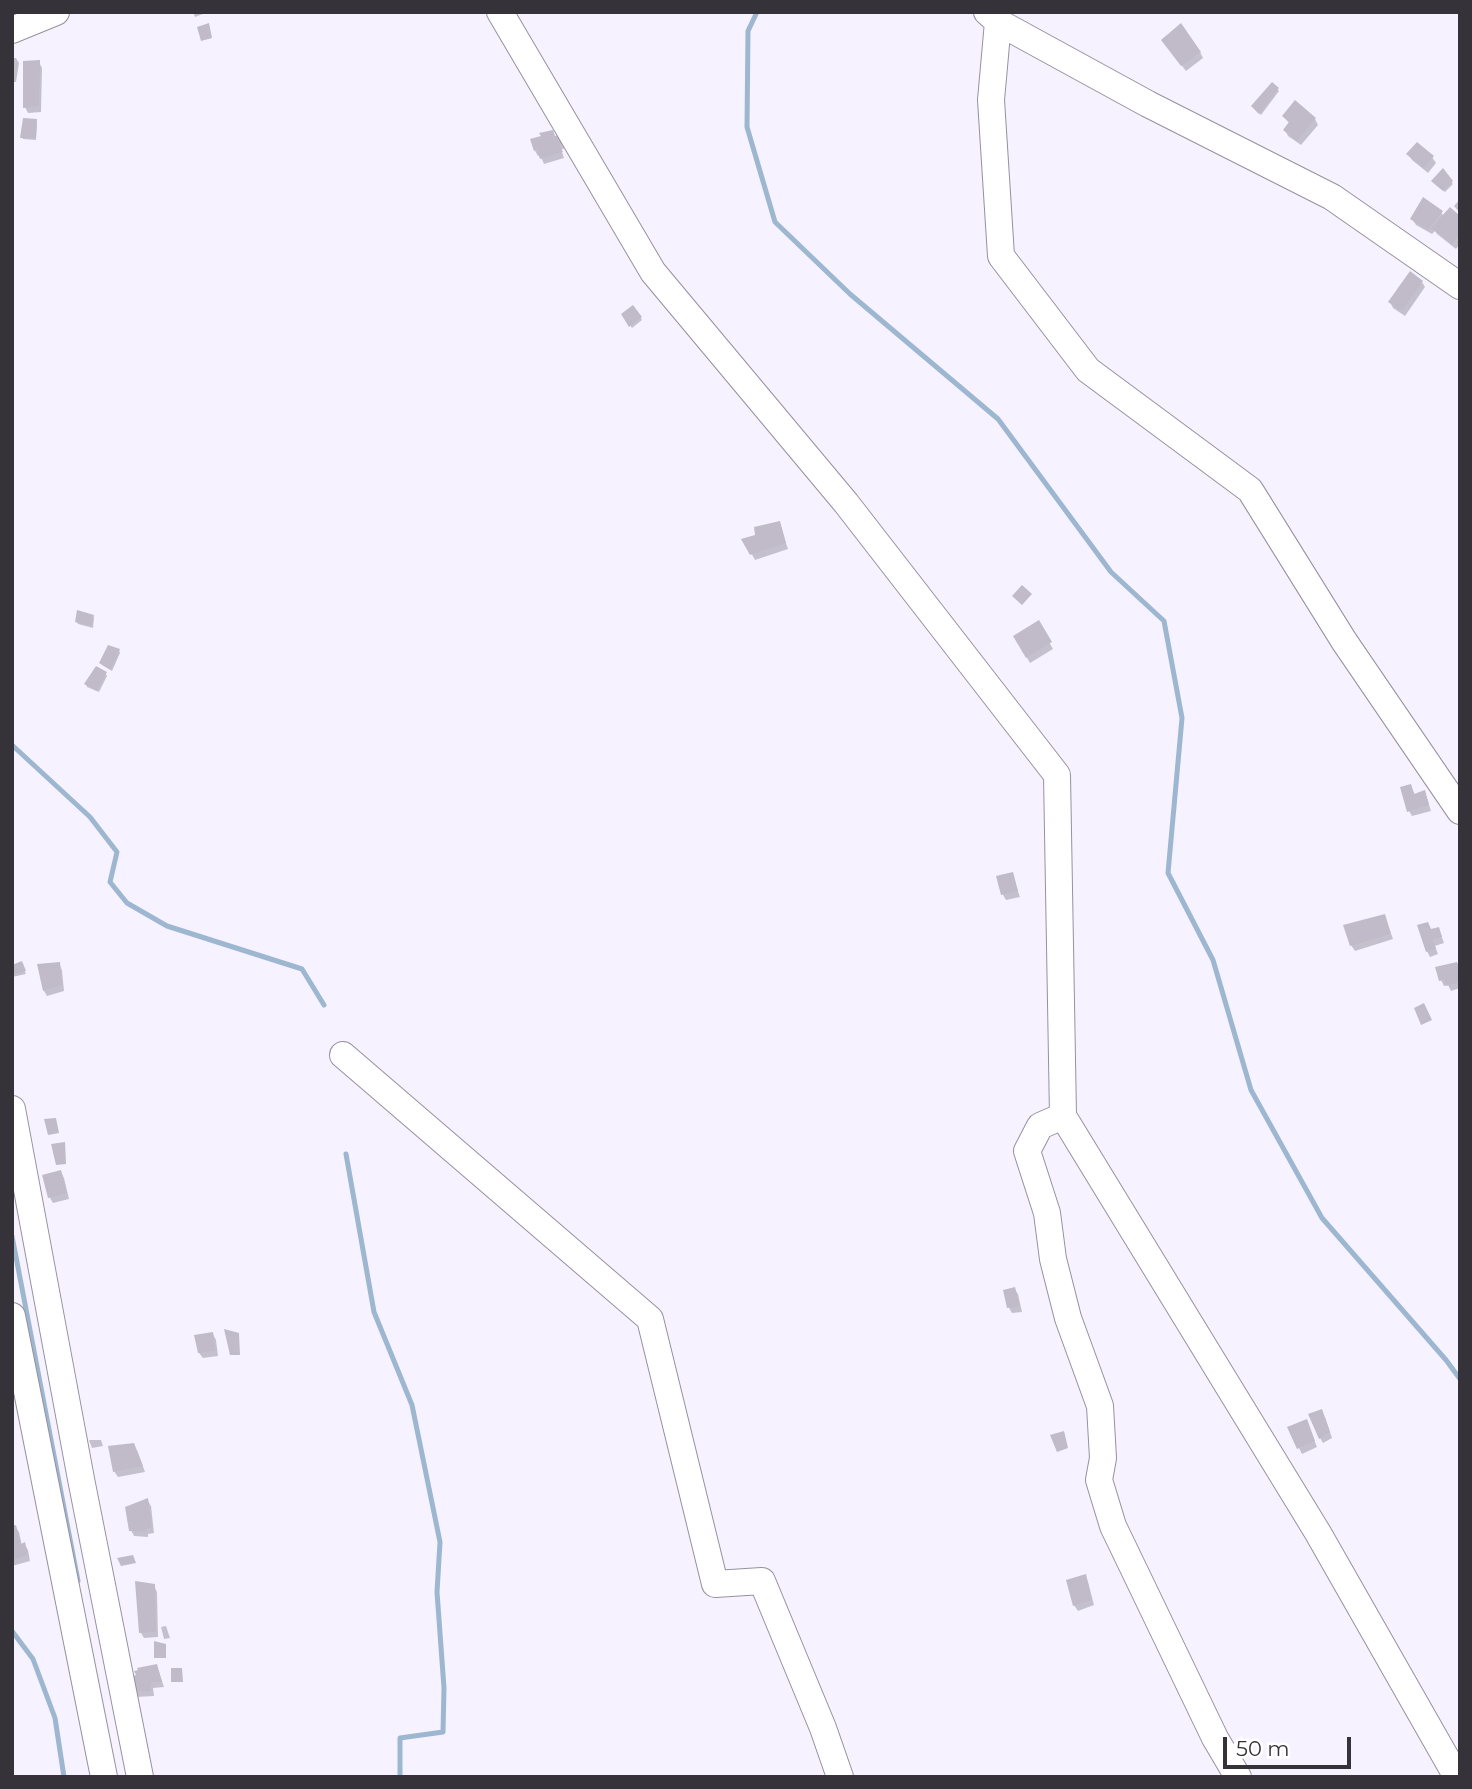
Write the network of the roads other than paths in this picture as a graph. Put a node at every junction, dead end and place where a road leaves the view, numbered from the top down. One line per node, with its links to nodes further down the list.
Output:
1 (56, 12): 4 (street)
2 (499, 12): 9 (street)
3 (993, 17): 5 (street); 6 (street)
4 (12, 30)
5 (1460, 286)
6 (1460, 811)
7 (343, 1055): 13 (street)
8 (12, 1109): 12 (street)
9 (1063, 1116): 14 (street); 15 (street)
10 (12, 1316): 11 (street)
11 (104, 1777)
12 (139, 1777)
13 (840, 1777)
14 (1238, 1777)
15 (1457, 1777)

